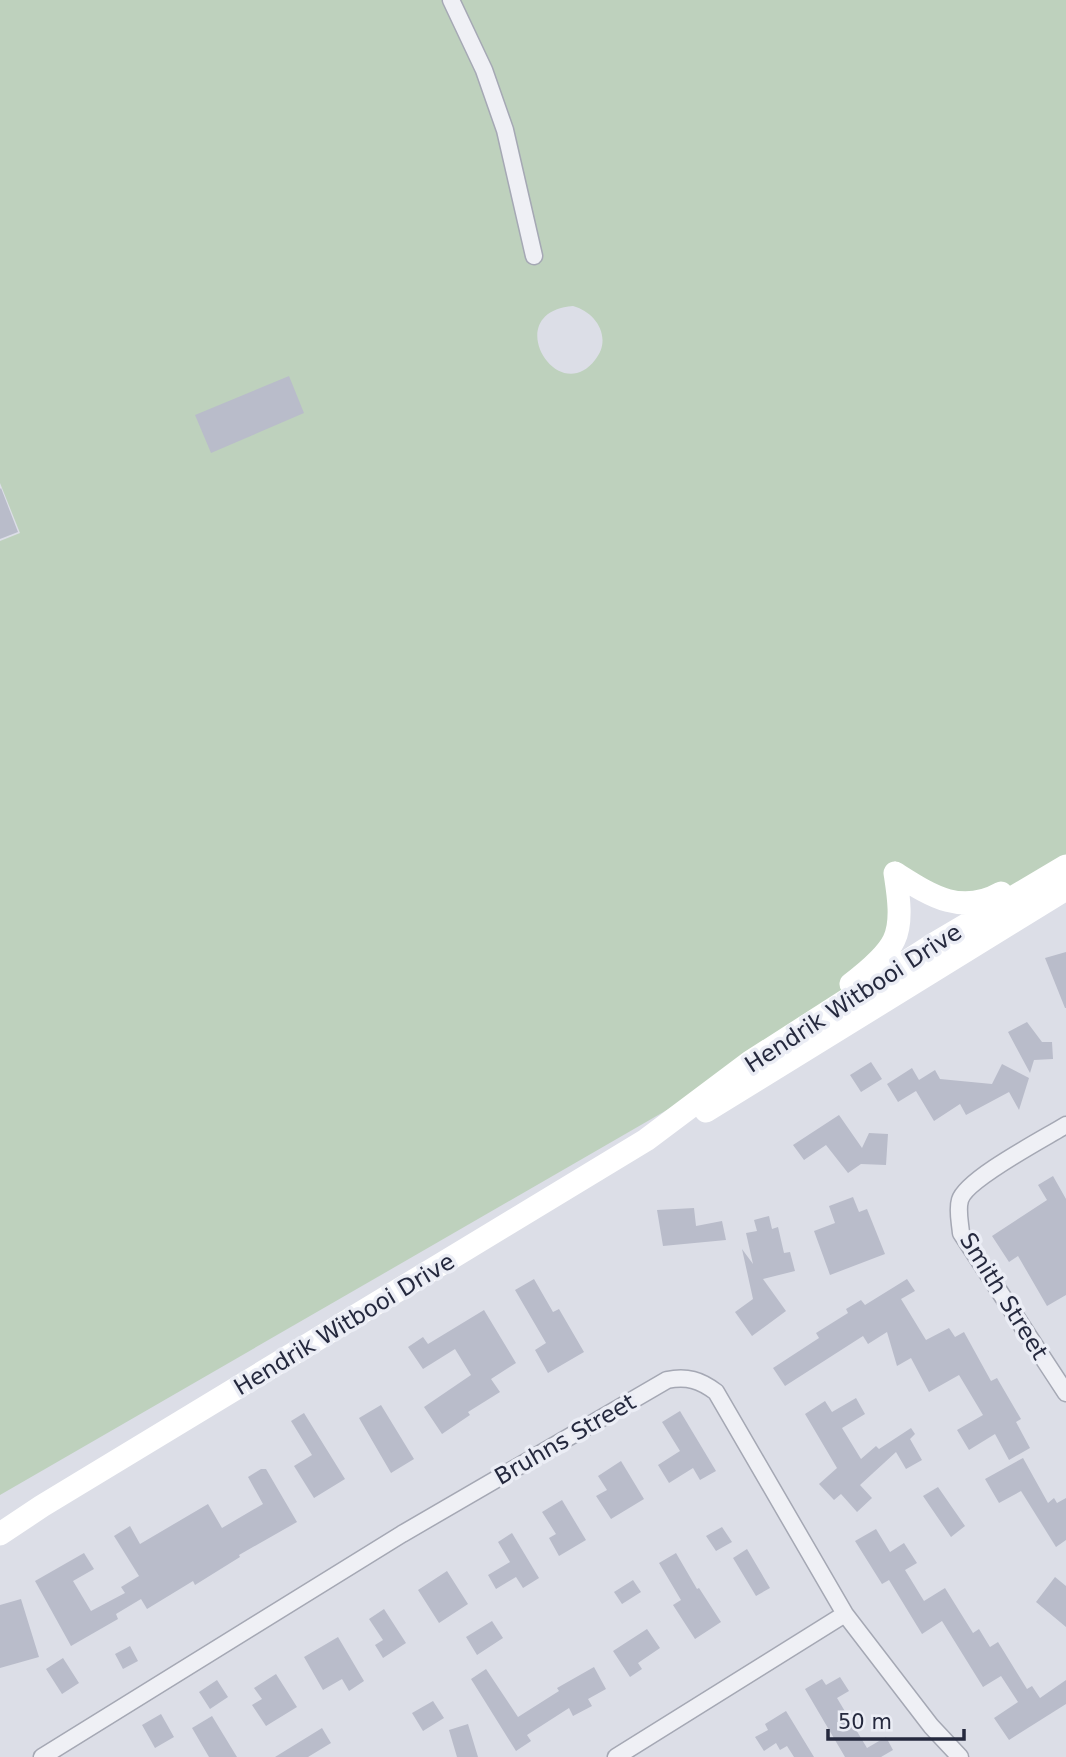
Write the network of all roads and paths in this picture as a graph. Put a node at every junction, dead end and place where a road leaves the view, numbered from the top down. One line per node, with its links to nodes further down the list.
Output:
1 (452, 0): 2 (street)
2 (534, 256)
3 (1066, 858): 6 (main road)
4 (1066, 866): 6 (main road, Hendrik Witbooi Drive)
5 (1066, 889): 8 (main road, Hendrik Witbooi Drive)
6 (750, 1062): 8 (main road, Hendrik Witbooi Drive)
7 (1066, 1125): 9 (street, Smith Street)
8 (646, 1140): 10 (main road, Hendrik Witbooi Drive)
9 (1066, 1393)
10 (42, 1506): 11 (main road, Hendrik Witbooi Drive); 12 (main road, Hendrik Witbooi Drive)
11 (0, 1525)
12 (0, 1534)
13 (845, 1614): 14 (street, Bruhns Street); 15 (street); 16 (street, Bruhns Street)
14 (42, 1757)
15 (615, 1757)
16 (960, 1757)

